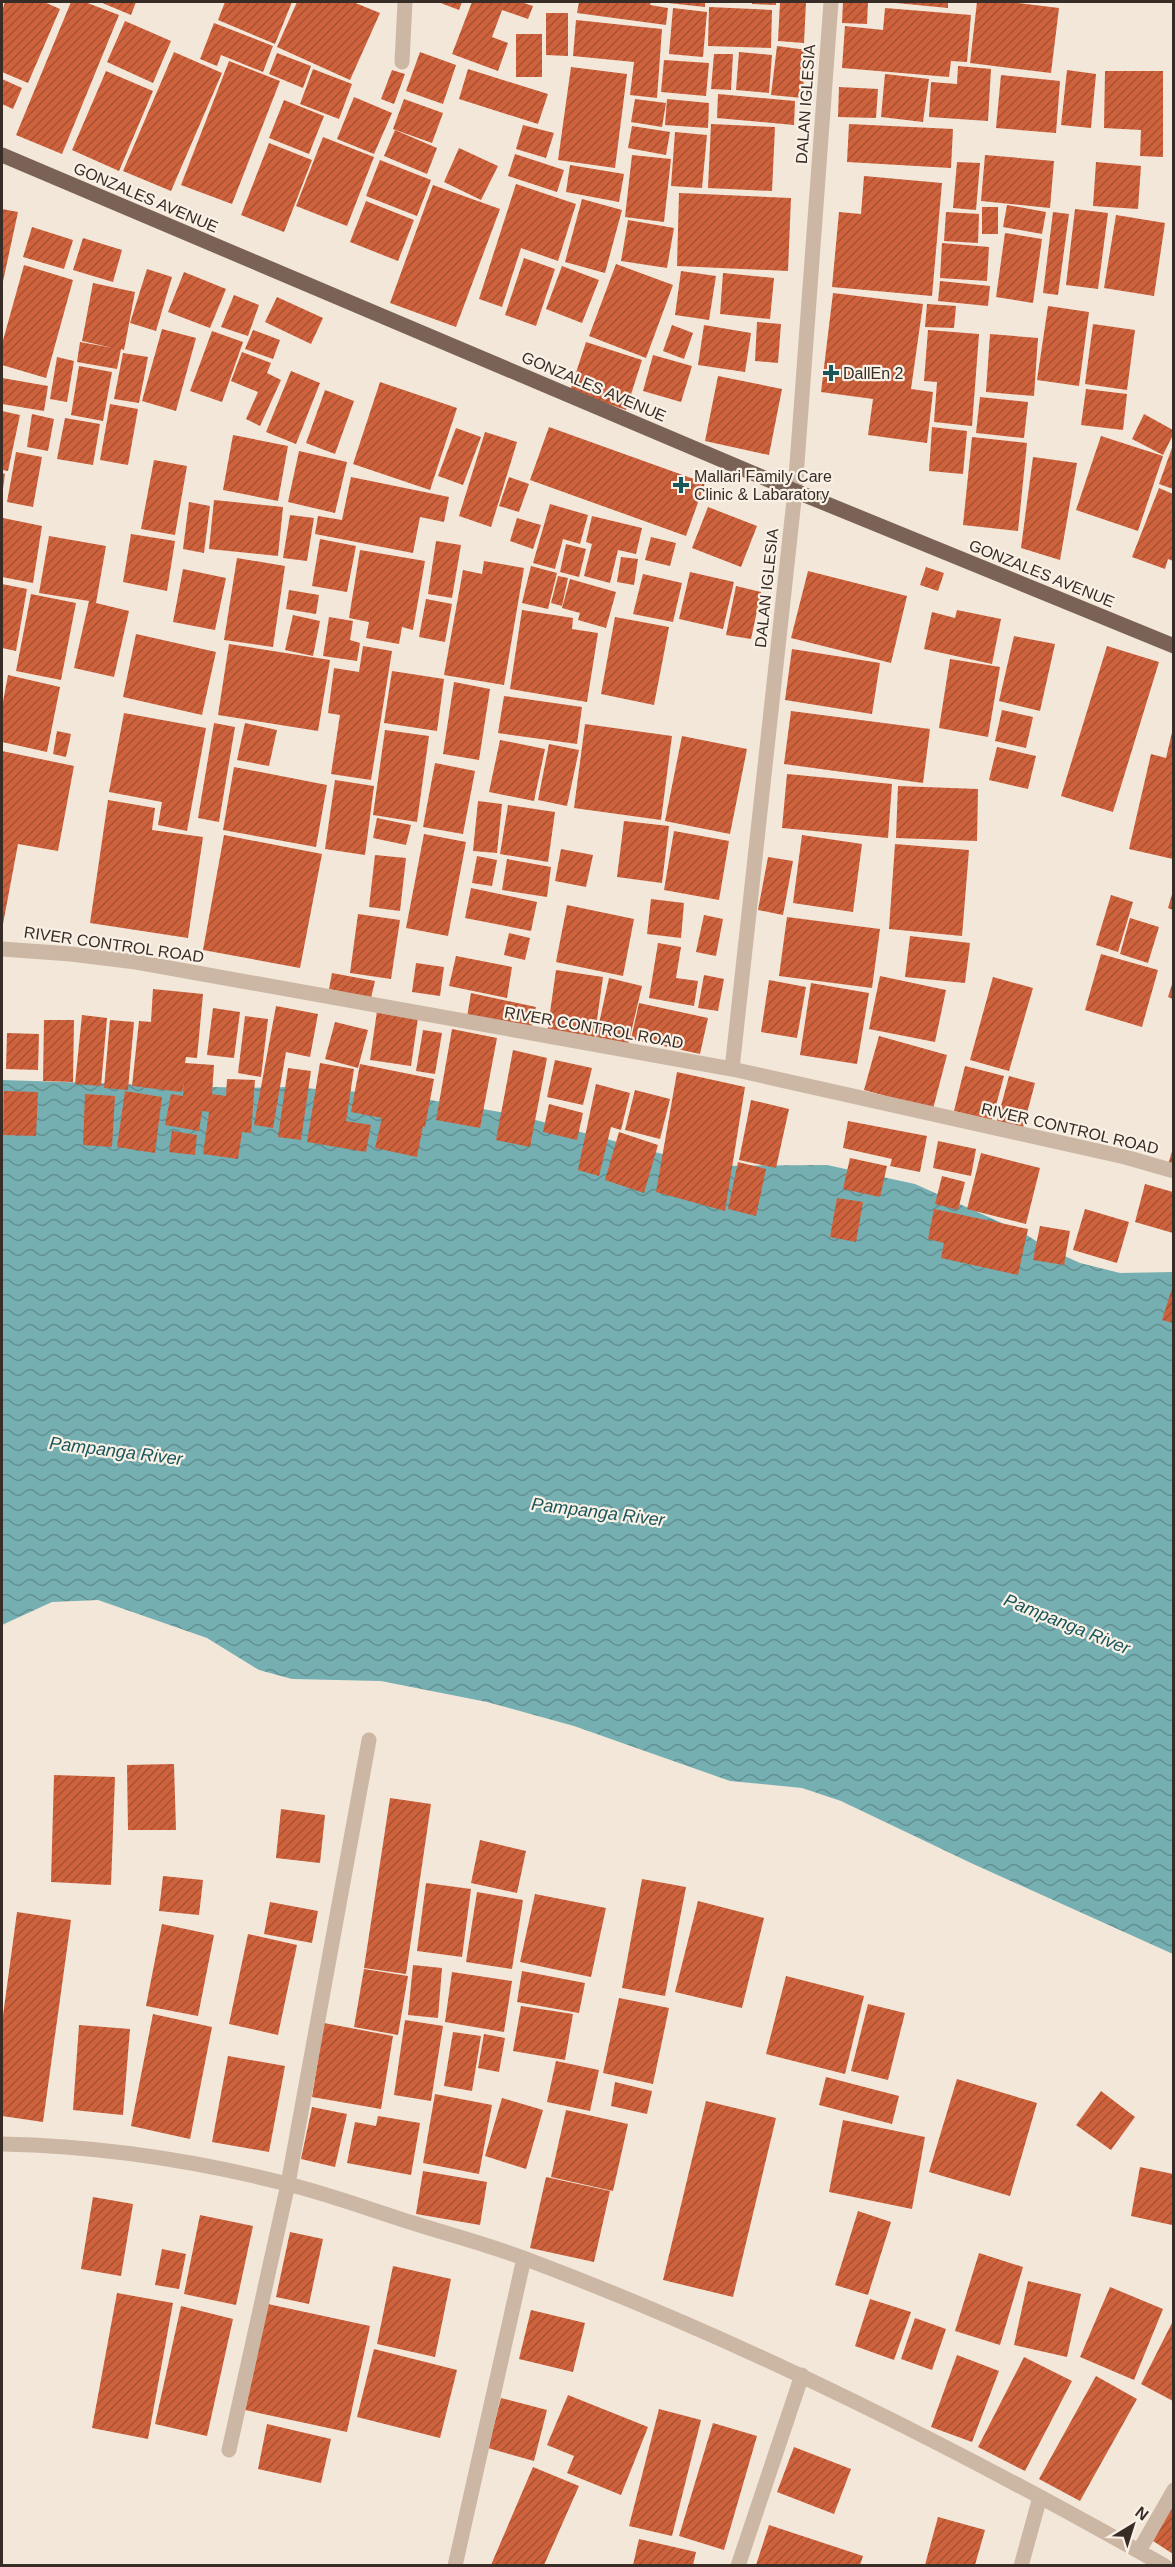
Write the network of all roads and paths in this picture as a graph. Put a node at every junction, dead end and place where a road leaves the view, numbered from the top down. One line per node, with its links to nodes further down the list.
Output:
1 (405, 2): 3 (street)
2 (831, 2): 5 (street, DALAN IGLESIA)
3 (402, 62)
4 (2, 155): 5 (main road, GONZALES AVENUE)
5 (795, 491): 6 (main road, GONZALES AVENUE); 8 (street, DALAN IGLESIA)
6 (1173, 646)
7 (2, 949): 8 (street, RIVER CONTROL ROAD)
8 (732, 1069): 9 (street, RIVER CONTROL ROAD)
9 (1173, 1171)
10 (369, 1740): 12 (street)
11 (2, 2144): 12 (street)
12 (288, 2184): 13 (street); 15 (street)
13 (524, 2258): 14 (street); 19 (street)
14 (802, 2375): 17 (street); 20 (street)
15 (229, 2450)
16 (1173, 2490): 18 (street)
17 (1040, 2497): 18 (street); 21 (street)
18 (1139, 2551): 22 (street)
19 (455, 2565)
20 (738, 2565)
21 (1022, 2565)
22 (1165, 2565)

